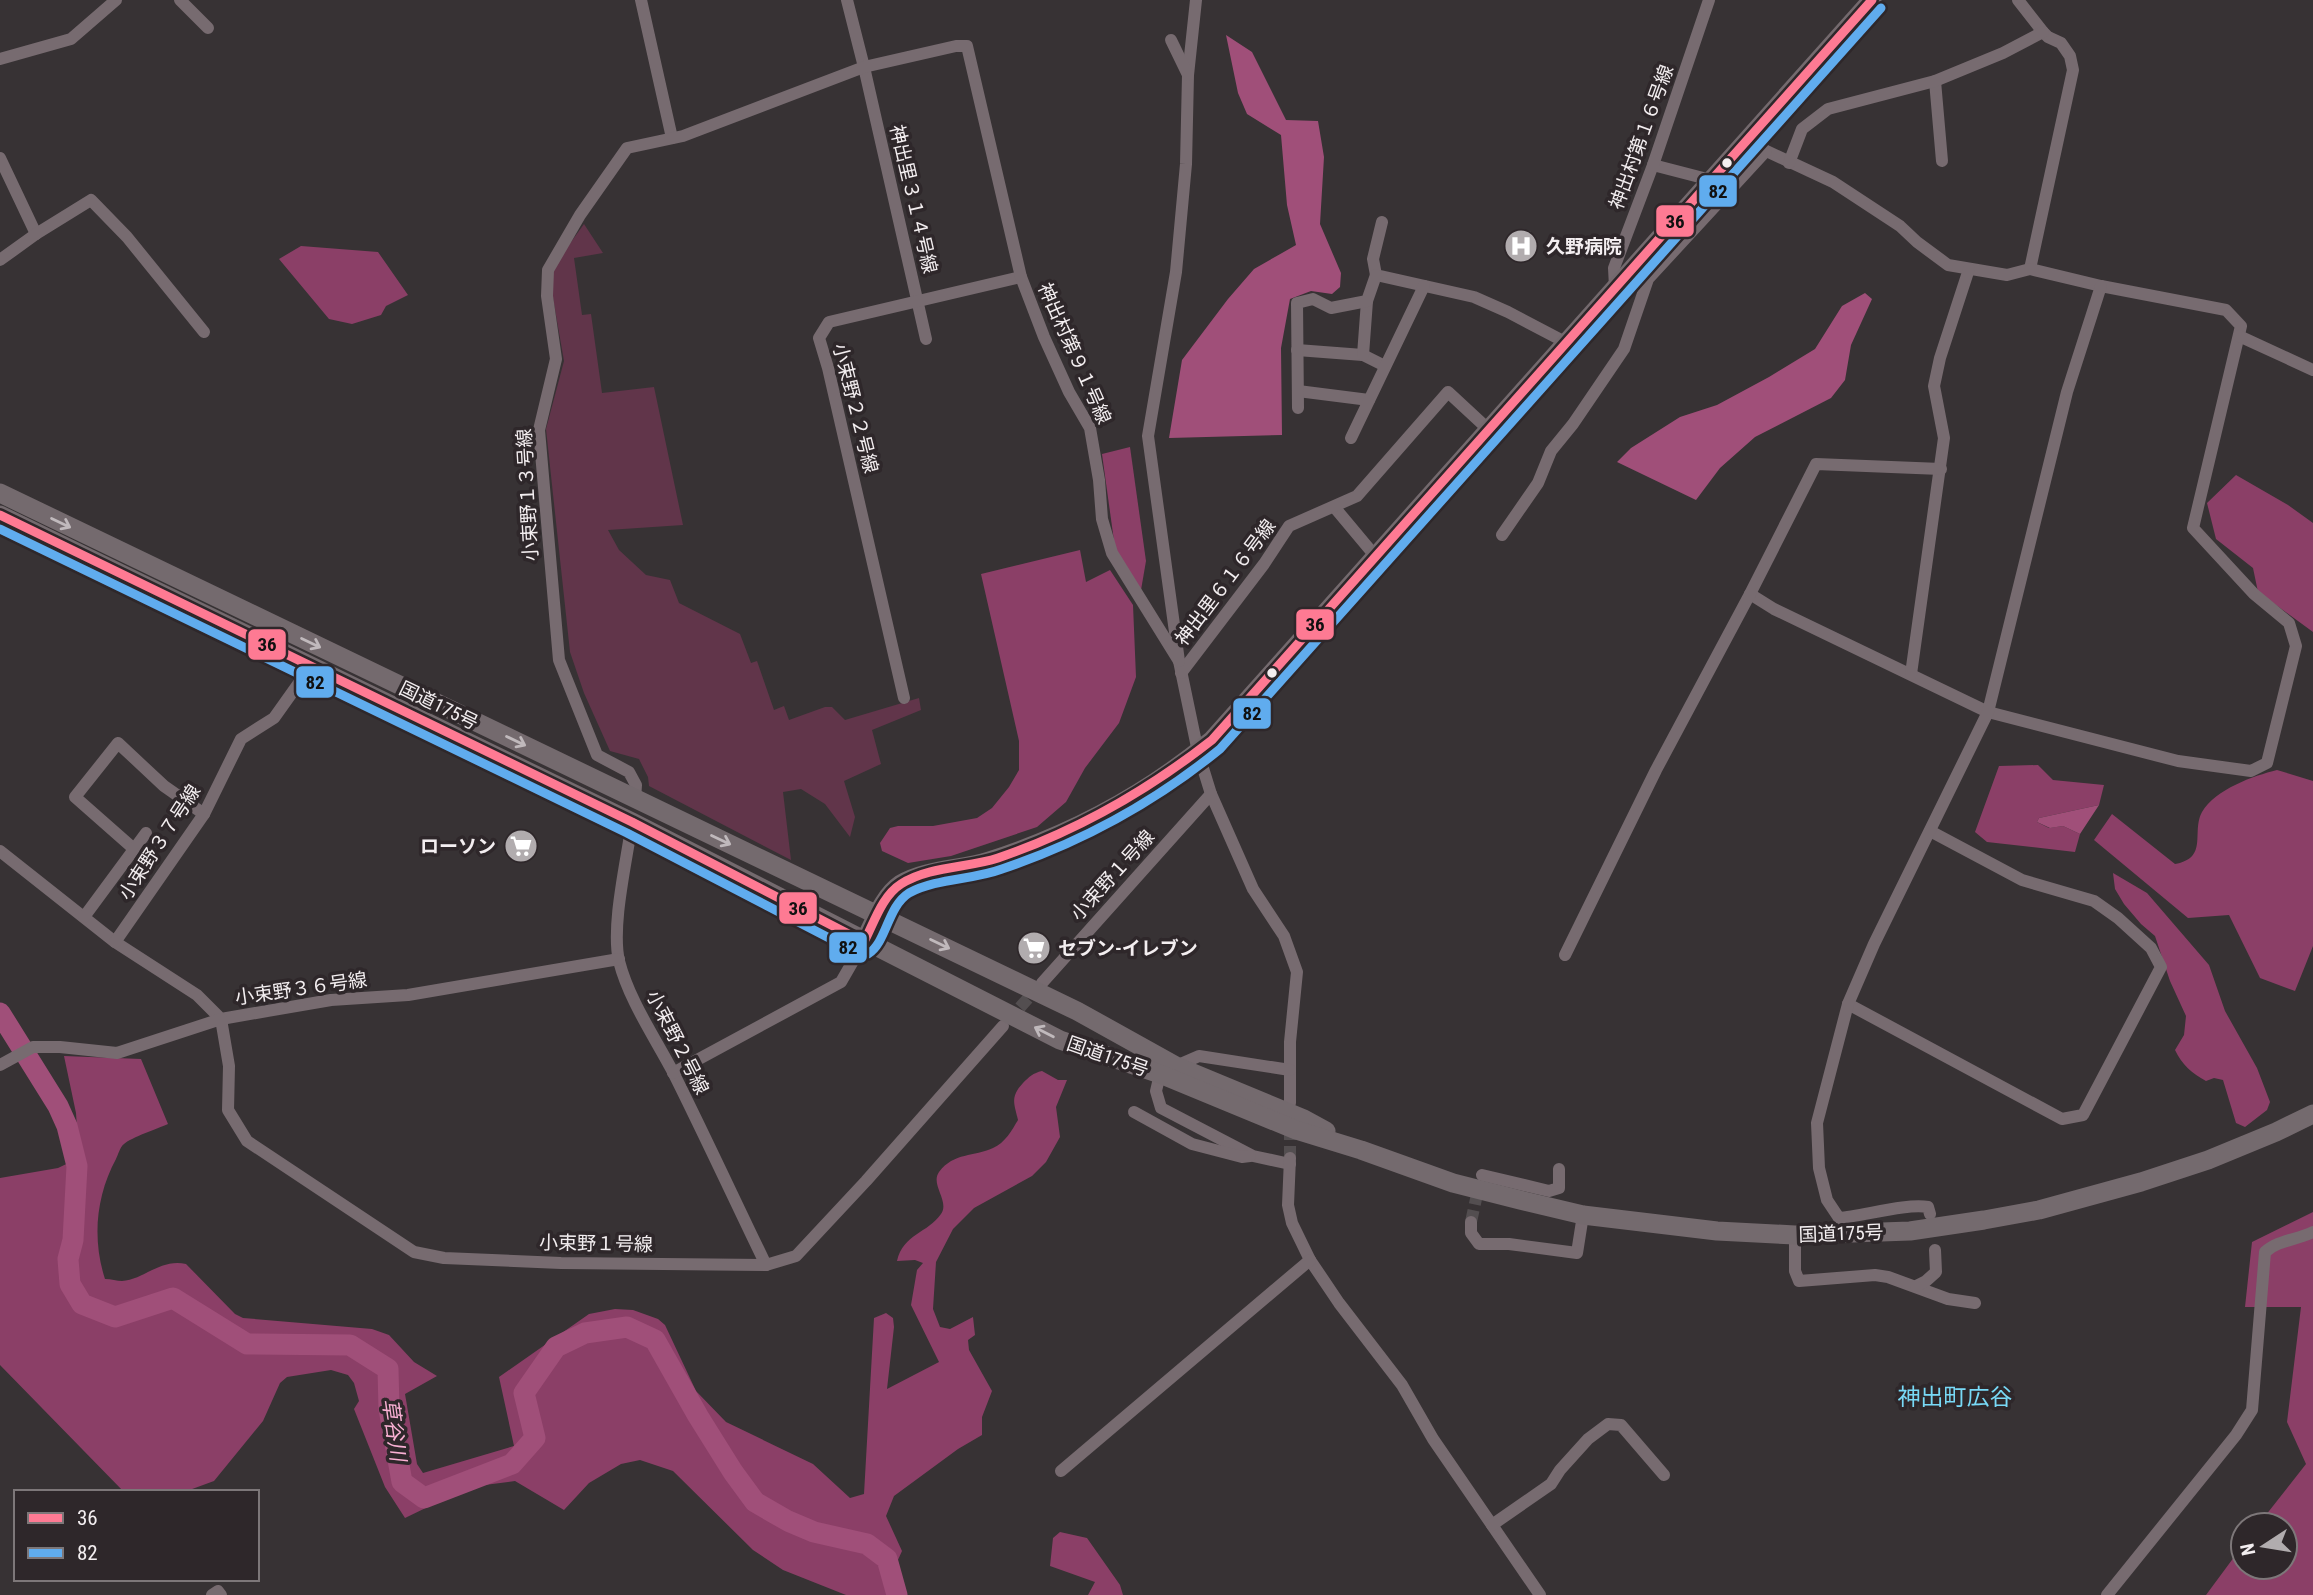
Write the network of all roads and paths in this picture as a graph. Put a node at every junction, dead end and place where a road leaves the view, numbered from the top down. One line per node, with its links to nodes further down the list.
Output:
1 (116, 0): 13 (street)
2 (180, 0): 9 (street)
3 (641, 0): 17 (street)
4 (847, 0): 14 (street, 神出里３１４号線)
5 (1196, 0): 15 (street)
6 (1709, 0): 23 (street, 神出村第１６号線)
7 (1872, 0): 18 (highway)
8 (2018, 0): 10 (street)
9 (208, 28)
10 (2043, 32): 16 (street); 28 (street)
11 (1171, 40): 15 (street)
12 (967, 46): 14 (street, 小束野１３号線); 31 (street, 神出村第９１号線)
13 (0, 59)
14 (864, 67): 17 (street, 小束野１３号線); 35 (street, 神出里３１４号線)
15 (1188, 75): 58 (street)
16 (1935, 81): 21 (street); 22 (street)
17 (672, 138): 63 (street, 小束野１３号線)
18 (1745, 141): 19 (street); 24 (highway)
19 (1766, 151): 22 (street); 54 (street)
20 (0, 158): 26 (street)
21 (1942, 161)
22 (1790, 163): 29 (street)
23 (1653, 165): 24 (street); 34 (street, 神出村第１６号線)
24 (1711, 180): 34 (highway)
25 (1382, 222): 30 (street)
26 (36, 234): 27 (street); 37 (street)
27 (0, 260)
28 (2030, 269): 29 (street); 33 (street)
29 (1969, 270): 50 (street)
30 (1376, 275): 32 (street); 36 (street)
31 (1021, 277): 35 (street, 小束野２２号線); 58 (street, 神出村第９１号線)
32 (1424, 286): 40 (street); 43 (street)
33 (2101, 286): 38 (street); 61 (street)
34 (1615, 287): 40 (highway)
35 (918, 301): 39 (street, 神出里３１４号線); 60 (street, 小束野２２号線)
36 (1367, 302): 41 (street); 42 (street)
37 (204, 331)
38 (2239, 336): 44 (street); 61 (street)
39 (926, 339)
40 (1567, 343): 48 (highway)
41 (1297, 350): 42 (street); 45 (street)
42 (1363, 355): 43 (street)
43 (1385, 366): 46 (street)
44 (2313, 370)
45 (1298, 391): 46 (street); 47 (street)
46 (1369, 400): 49 (street)
47 (1298, 408)
48 (1489, 430): 52 (street, 神出里６１６号線); 55 (highway)
49 (1351, 438)
50 (1941, 469): 56 (street); 59 (street)
51 (0, 493): 64 (highway, 国道175号, one-way to 64)
52 (1335, 508): 55 (street); 58 (street, 神出里６１６号線)
53 (0, 515): 57 (highway, 国道175号)
54 (1502, 535)
55 (1376, 556): 62 (highway)
56 (1750, 594): 59 (street); 77 (street)
57 (311, 666): 67 (street, 小束野３７号線); 68 (highway, 国道175号)
58 (1180, 667): 62 (street)
59 (1911, 674): 61 (street)
60 (904, 698)
61 (1988, 712): 69 (street)
62 (1198, 752): 65 (street); 73 (highway)
63 (604, 759): 64 (street); 66 (street, 小束野１３号線)
64 (589, 777): 66 (highway, 国道175号)
65 (1211, 794): 79 (street, 小束野１号線); 85 (street)
66 (635, 799): 73 (highway, 国道175号, one-way to 73)
67 (204, 814): 71 (street); 75 (street, 小束野３７号線)
68 (632, 822): 76 (highway, 国道175号); 78 (street, 小束野２号線)
69 (1930, 831): 80 (street); 80 (street)
70 (146, 833): 71 (street)
71 (134, 849): 74 (street)
72 (0, 851): 74 (street, 小束野３６号線)
73 (878, 915): 76 (highway); 84 (highway, 国道175号, one-way to 84)
74 (84, 917): 75 (street, 小束野３６号線)
75 (115, 942): 81 (street, 小束野３６号線)
76 (864, 942): 84 (highway, 国道175号, one-way to 76); 86 (street)
77 (1565, 955)
78 (619, 960): 81 (street, 小束野３６号線); 86 (street, 小束野２号線)
79 (1042, 982)
80 (1848, 1004): 96 (street)
81 (221, 1019): 83 (street); 101 (street, 小束野１号線)
82 (1003, 1026): 101 (street, 小束野１号線)
83 (0, 1065)
84 (1168, 1070): 85 (street); 90 (street); 93 (highway, 国道175号)
85 (1290, 1070): 87 (street)
86 (673, 1073): 101 (street, 小束野２号線)
87 (1290, 1103)
88 (1134, 1112): 90 (street)
89 (2313, 1114): 96 (highway, 国道175号)
90 (1253, 1156): 100 (street)
91 (1559, 1169): 92 (street)
92 (1482, 1175)
93 (1583, 1214): 95 (street); 98 (highway, 国道175号)
94 (1930, 1214): 96 (street)
95 (1471, 1222)
96 (1838, 1226): 98 (highway, 国道175号)
97 (2313, 1232): 110 (street)
98 (1795, 1235): 102 (street)
99 (1935, 1250): 102 (street)
100 (1310, 1260): 104 (street); 106 (street)
101 (766, 1265)
102 (1916, 1286): 103 (street)
103 (1975, 1303)
104 (1061, 1471)
105 (1664, 1475): 106 (street)
106 (1492, 1525): 109 (street)
107 (212, 1595): 108 (street)
108 (221, 1595)
109 (1540, 1595)
110 (2107, 1595)

